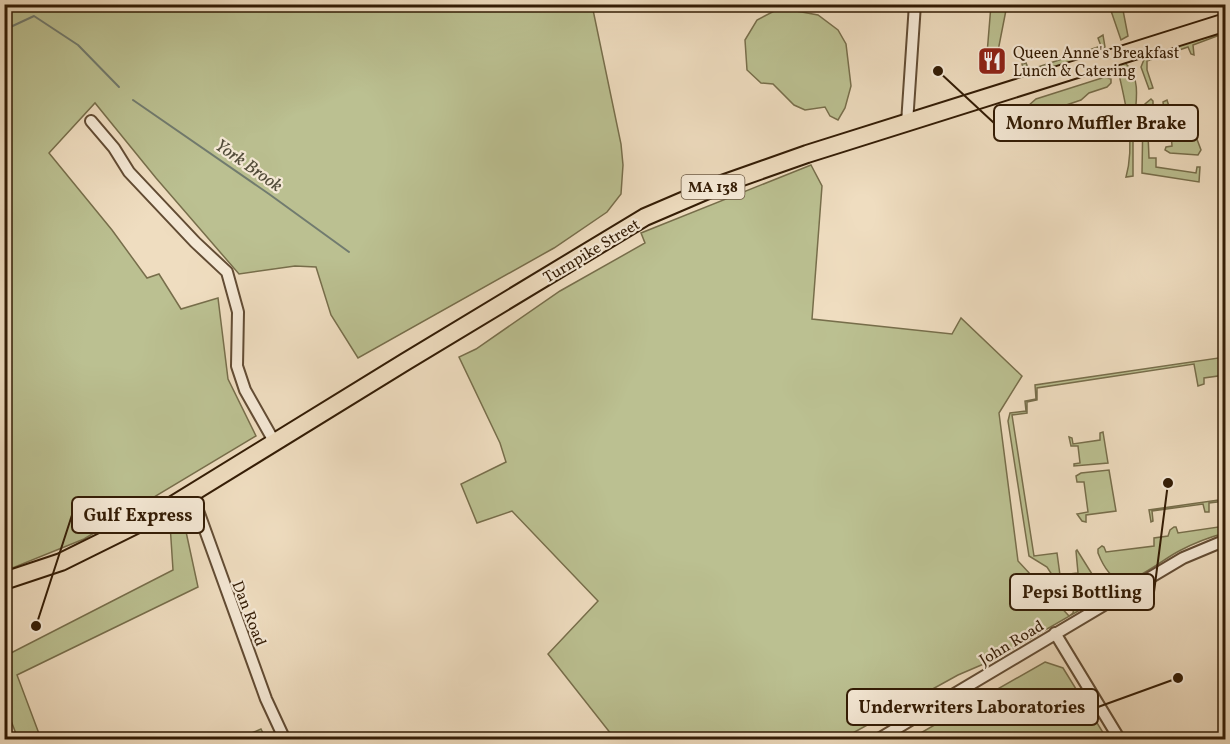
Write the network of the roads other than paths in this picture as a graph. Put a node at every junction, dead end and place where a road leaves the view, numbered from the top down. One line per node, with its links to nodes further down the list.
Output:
1 (915, 4): 4 (street)
2 (1226, 22): 4 (main road, Turnpike Street / MA 138)
3 (91, 122): 5 (street)
4 (906, 123): 5 (main road, Turnpike Street / MA 138)
5 (275, 443): 6 (main road, Turnpike Street / MA 138)
6 (192, 494): 8 (main road, Turnpike Street / MA 138); 10 (street, Dan Road)
7 (1226, 540): 9 (street, John Road)
8 (4, 581)
9 (1055, 633): 11 (street, John Road); 12 (street)
10 (285, 740)
11 (877, 740)
12 (1120, 740)

